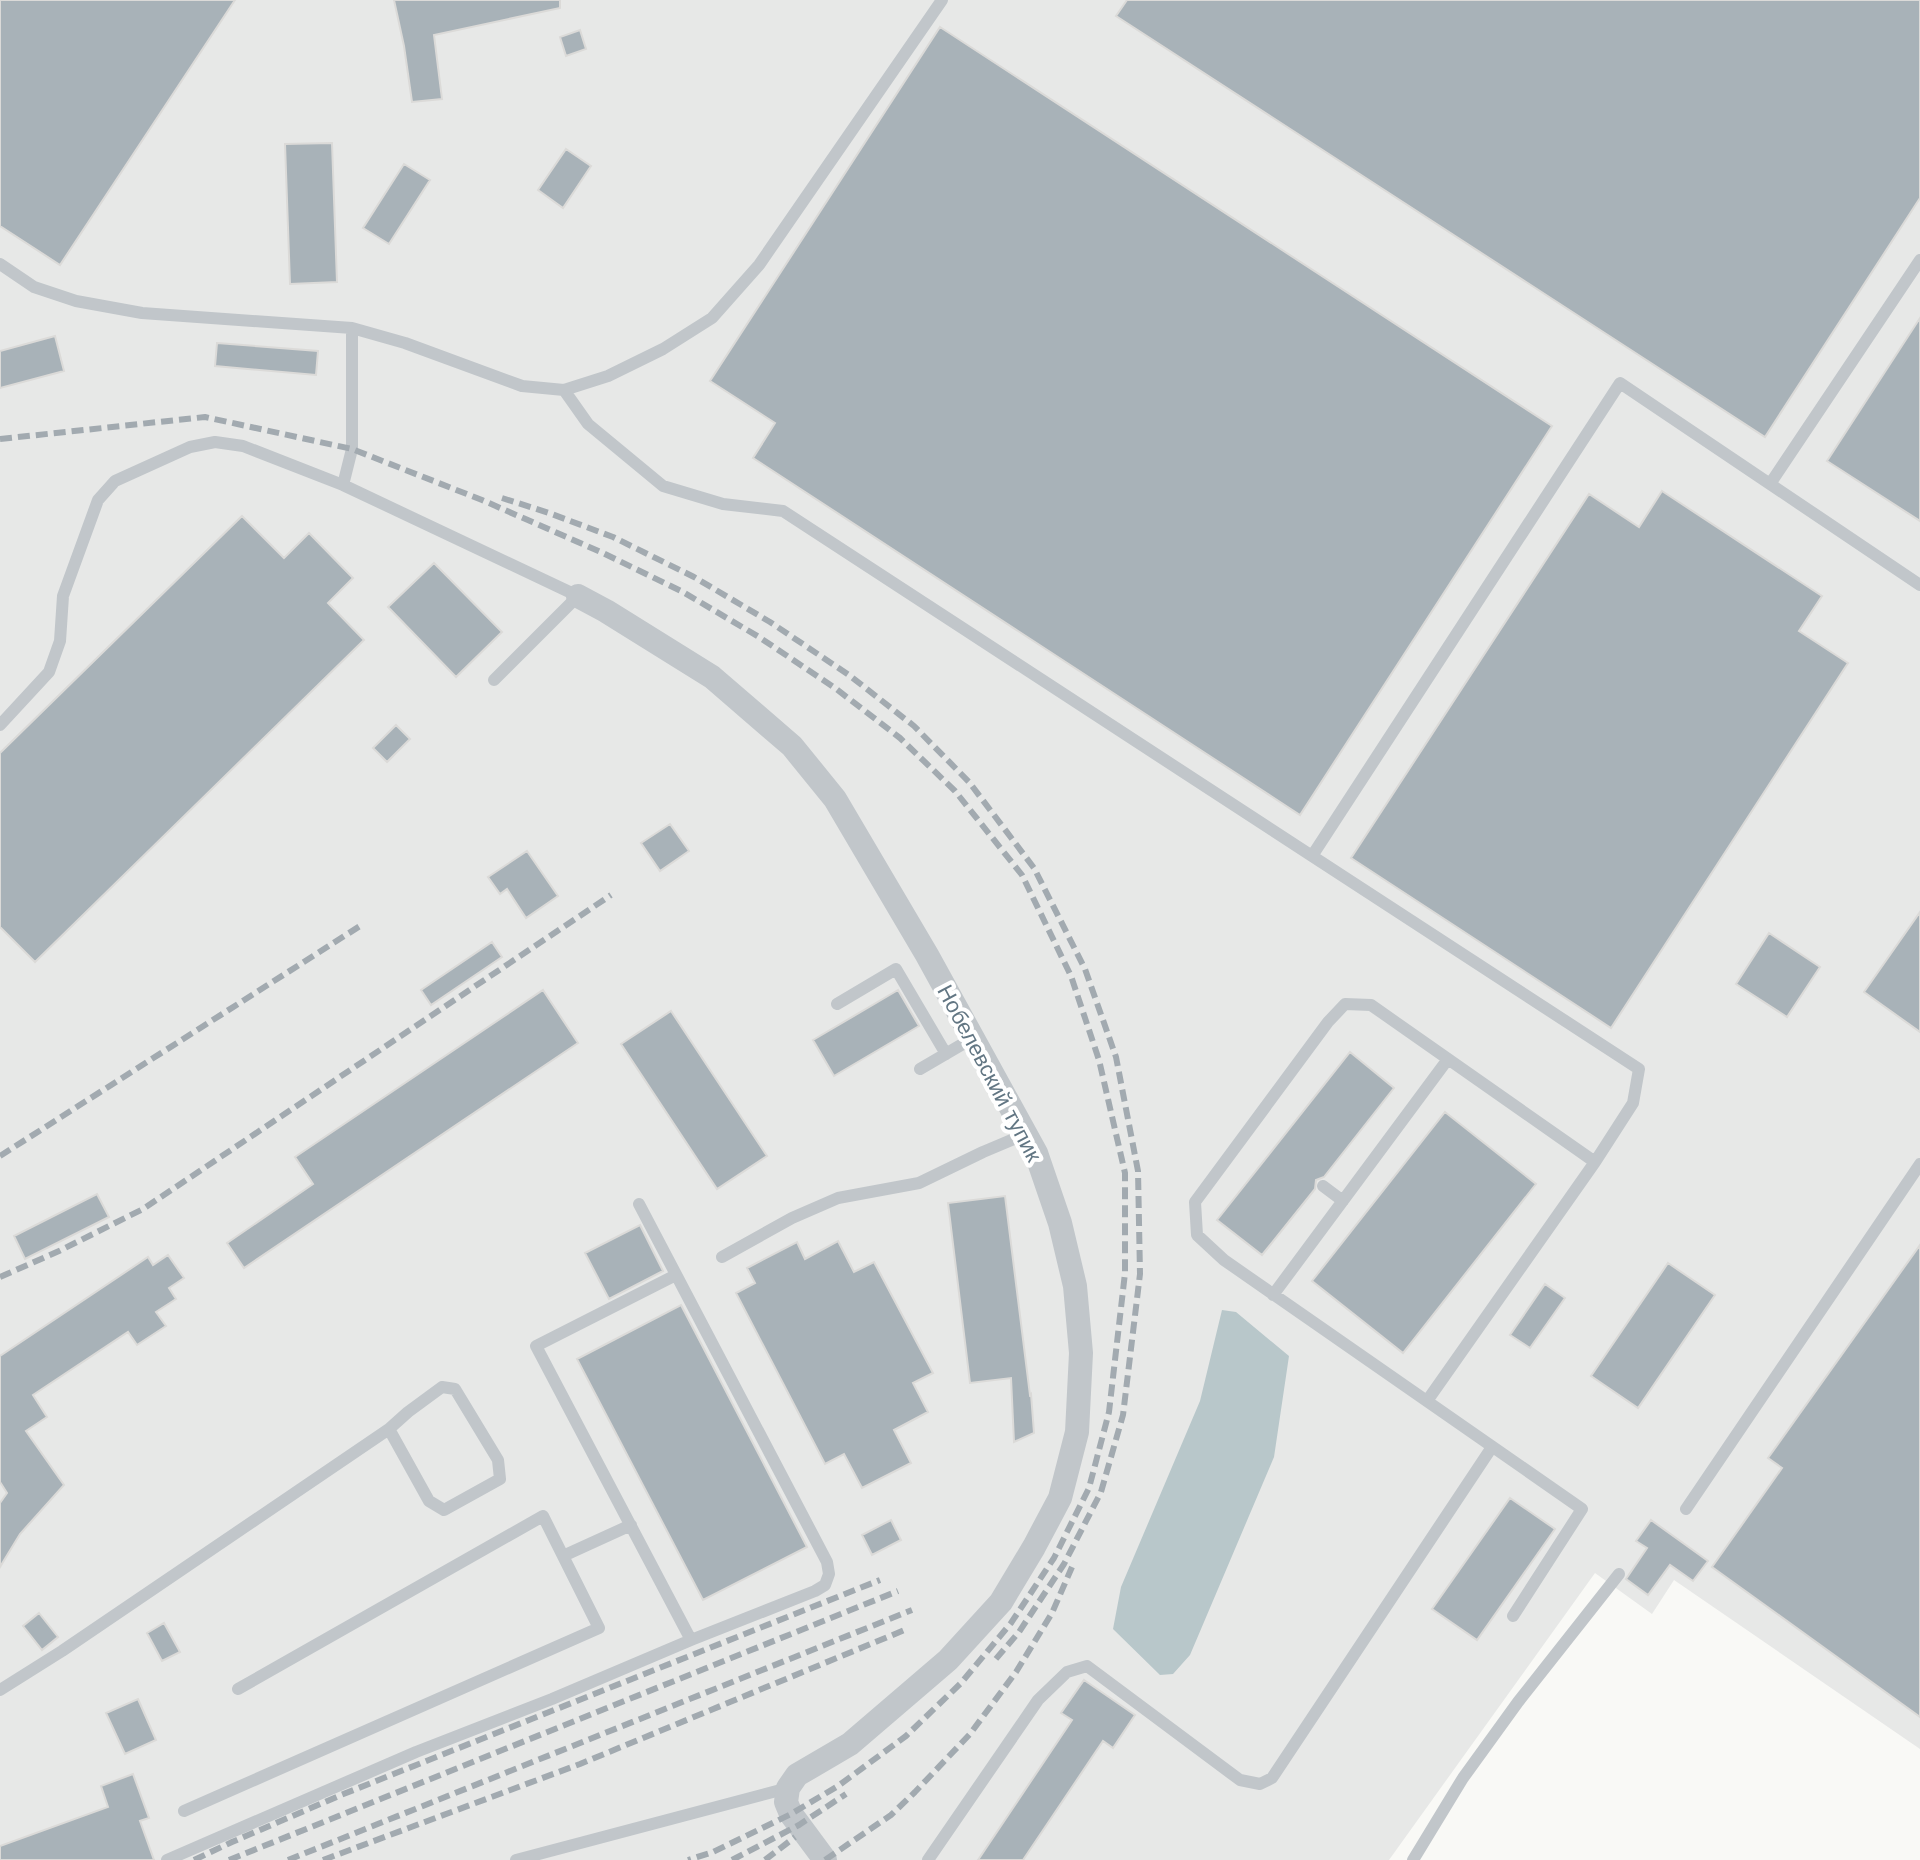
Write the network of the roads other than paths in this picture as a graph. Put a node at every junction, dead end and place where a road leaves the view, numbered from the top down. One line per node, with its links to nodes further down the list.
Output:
1 (942, 0): 5 (lane)
2 (1920, 260): 6 (lane)
3 (0, 264): 4 (lane)
4 (352, 328): 5 (lane); 7 (lane)
5 (564, 390): 12 (lane)
6 (1770, 484): 8 (lane); 12 (lane)
7 (343, 485): 9 (lane); 11 (lane)
8 (1920, 585)
9 (578, 596): 10 (lane); 14 (street, Нобелевский тупик)
10 (494, 680)
11 (0, 725)
12 (1312, 856): 19 (lane)
13 (837, 1004): 15 (lane)
14 (973, 1038): 15 (lane); 18 (street, Нобелевский тупик)
15 (946, 1054): 17 (lane)
16 (1448, 1059): 19 (lane); 22 (lane); 26 (lane)
17 (920, 1069)
18 (1026, 1134): 24 (lane); 38 (street, Нобелевский тупик)
19 (1595, 1162): 27 (lane)
20 (1920, 1164): 30 (lane)
21 (1323, 1186): 22 (lane)
22 (1343, 1201): 26 (lane)
23 (639, 1204): 25 (lane)
24 (722, 1257)
25 (676, 1275): 31 (lane); 35 (lane)
26 (1273, 1295): 27 (lane)
27 (1427, 1401): 29 (lane)
28 (389, 1429): 28 (lane); 37 (lane)
29 (1492, 1447): 34 (lane); 43 (lane)
30 (1686, 1509)
31 (631, 1525): 32 (lane); 35 (lane)
32 (563, 1556): 36 (lane); 39 (lane)
33 (1619, 1574): 44 (lane)
34 (1513, 1616)
35 (691, 1640): 40 (lane)
36 (238, 1689)
37 (0, 1690)
38 (788, 1788): 41 (lane); 42 (street)
39 (184, 1811)
40 (167, 1860)
41 (516, 1860)
42 (825, 1860)
43 (928, 1860)
44 (1413, 1860)

